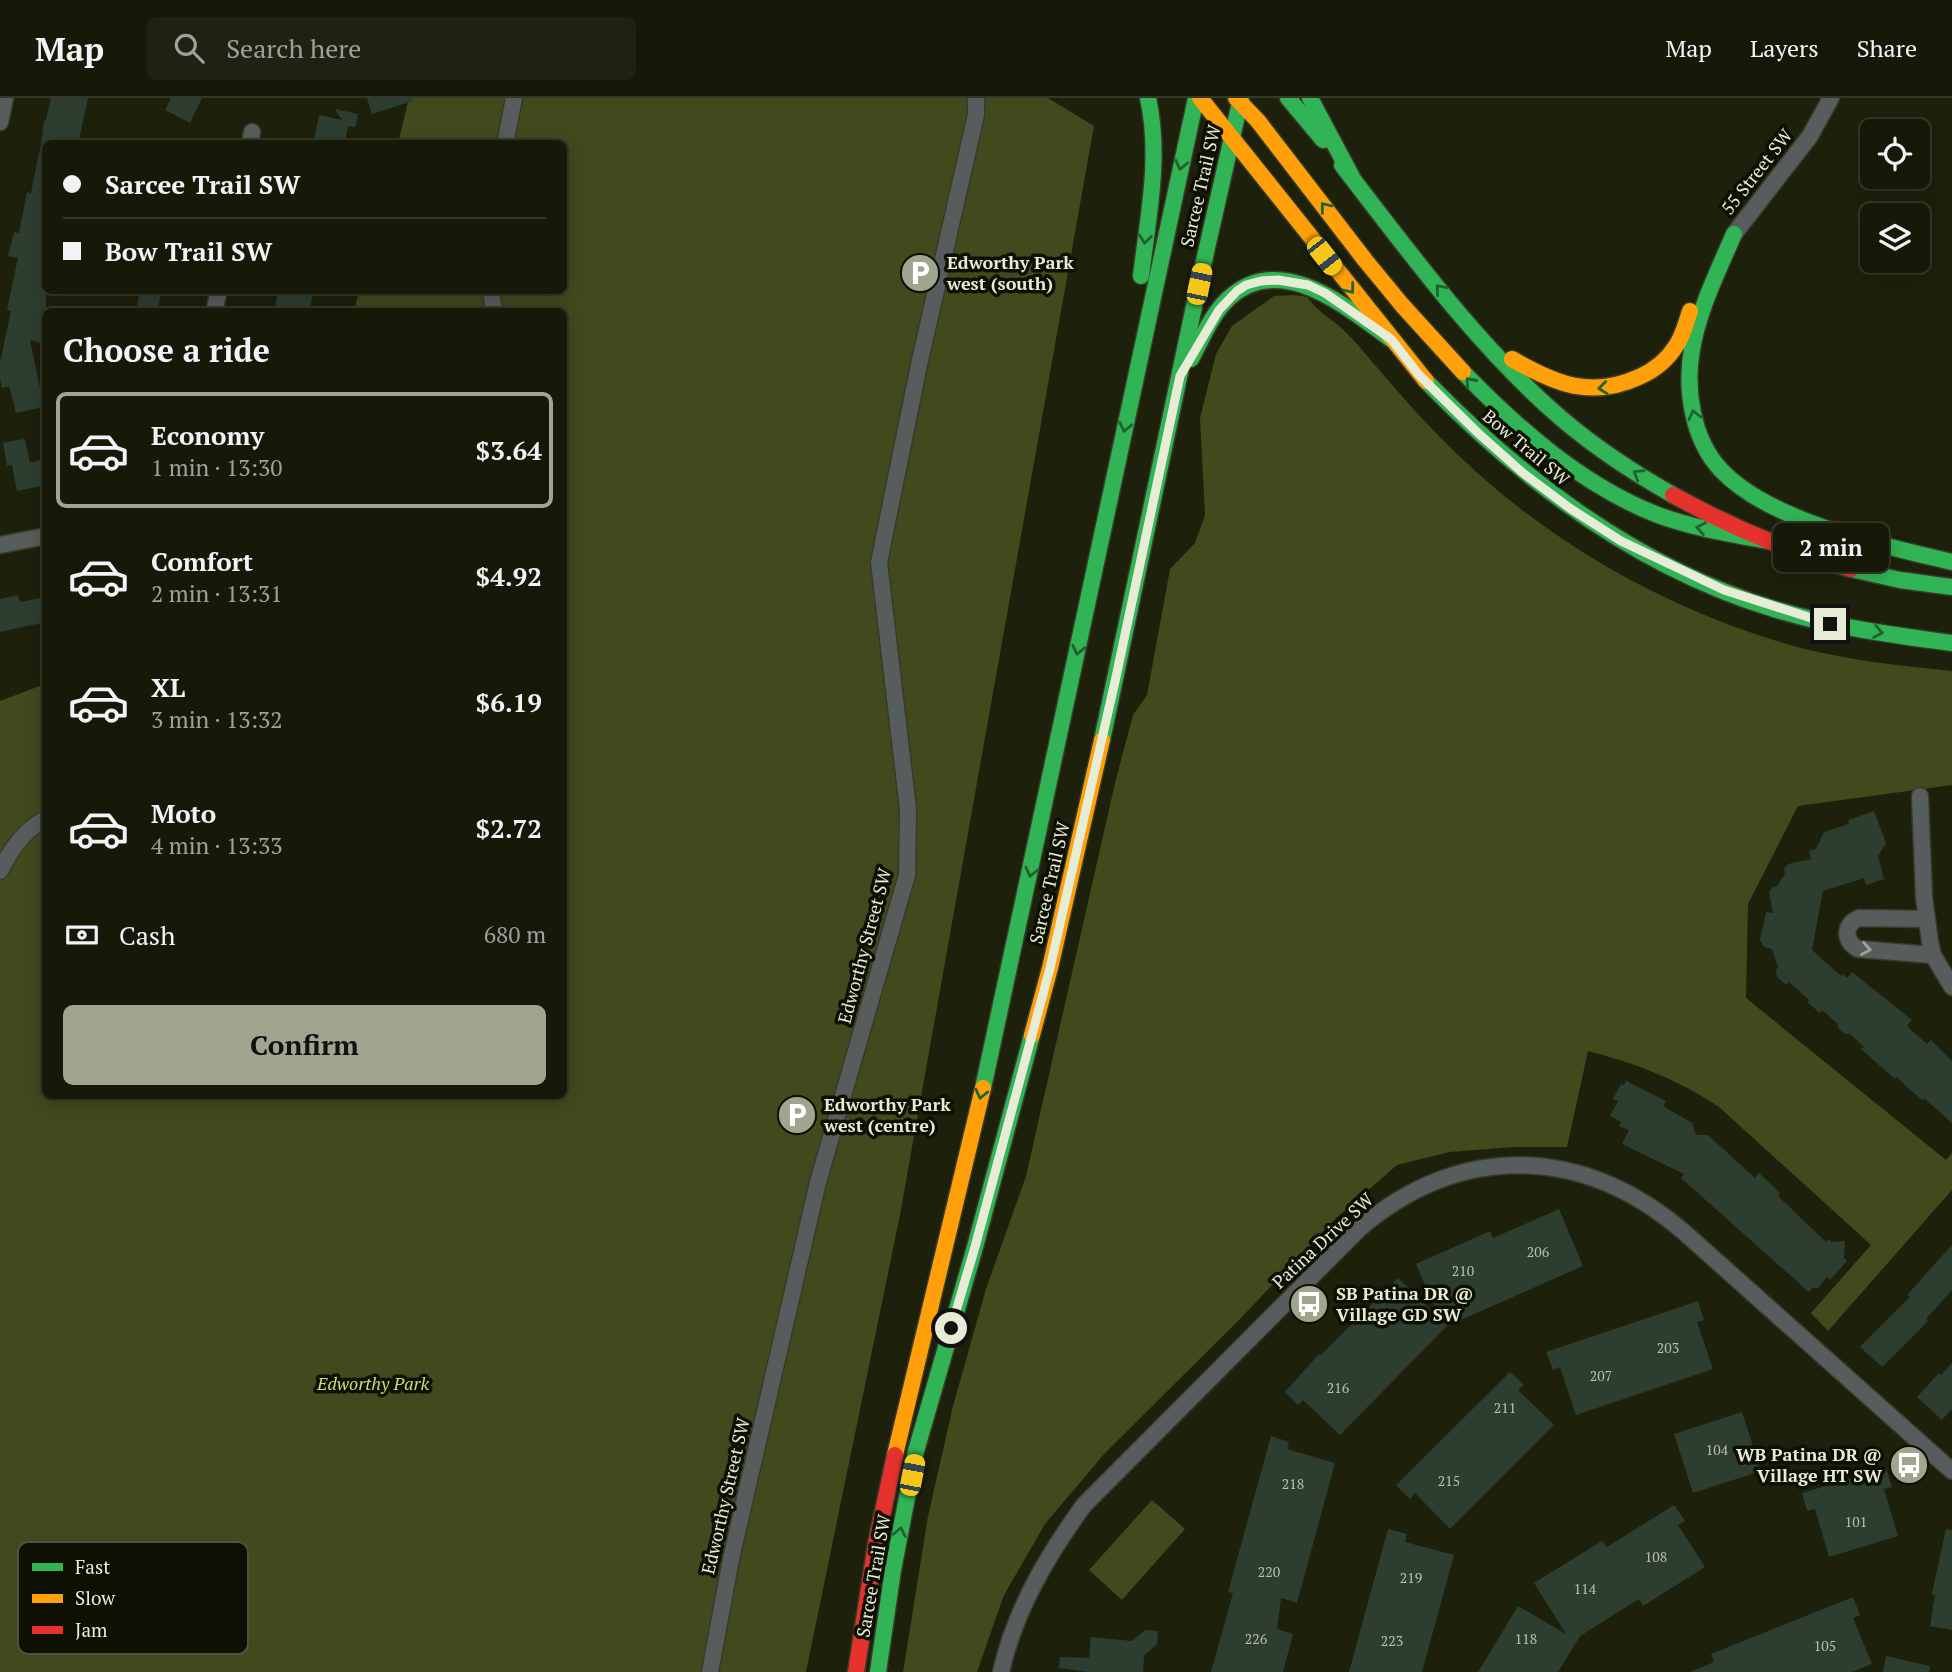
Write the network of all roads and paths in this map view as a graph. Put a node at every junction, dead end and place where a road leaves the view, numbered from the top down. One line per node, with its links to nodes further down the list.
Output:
1 (5, 98): 10 (street)
2 (514, 98): 11 (street)
3 (976, 98): 32 (street, Edworthy Street SW)
4 (1148, 98): 17 (main road, one-way to 17)
5 (1198, 98): 12 (main road, Bow Trail SW); 17 (main road, Sarcee Trail SW, one-way to 17)
6 (1288, 98): 13 (main road)
7 (1310, 98): 13 (main road)
8 (1831, 98): 14 (street, 55 Street SW)
9 (1239, 99): 12 (main road, Sarcee Trail SW); 20 (main road, one-way to 9)
10 (0, 122)
11 (506, 140)
12 (1231, 140): 15 (main road, Bow Trail SW, one-way to 15); 18 (main road, Sarcee Trail SW)
13 (1352, 177): 16 (main road, one-way to 13)
14 (1734, 234): 16 (main road, one-way to 16); 22 (main road, one-way to 14)
15 (1391, 339): 18 (main road); 24 (main road, Bow Trail SW, one-way to 24)
16 (1483, 342): 20 (main road, one-way to 16)
17 (1139, 360): 33 (main road, Sarcee Trail SW, one-way to 33)
18 (1180, 376): 34 (main road, Sarcee Trail SW, one-way to 18)
19 (42, 537): 21 (street)
20 (1768, 541): 23 (main road)
21 (0, 545)
22 (1952, 562)
23 (1952, 587)
24 (1952, 643)
25 (1920, 796): 28 (street)
26 (42, 821): 27 (street)
27 (0, 871)
28 (1927, 919): 29 (street); 29 (street, one-way to 29)
29 (1933, 955): 30 (street)
30 (1952, 987)
31 (1952, 1471): 35 (street, Patina Drive SW)
32 (710, 1672)
33 (856, 1672)
34 (878, 1672)
35 (1001, 1672)

